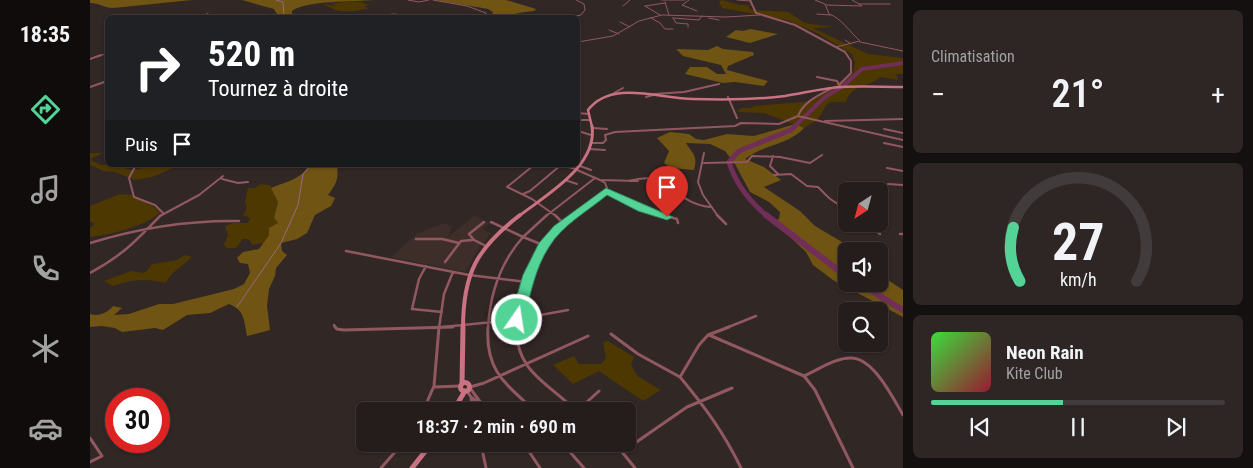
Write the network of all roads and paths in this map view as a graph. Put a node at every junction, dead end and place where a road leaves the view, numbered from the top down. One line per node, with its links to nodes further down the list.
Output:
1 (429, 0): 13 (street)
2 (433, 0): 29 (street)
3 (576, 0): 30 (street)
4 (630, 0): 20 (street)
5 (662, 0): 6 (street)
6 (665, 0): 7 (street); 16 (street)
7 (681, 0): 8 (street)
8 (685, 0)
9 (688, 0): 22 (street)
10 (738, 0): 14 (street); 15 (street)
11 (815, 0): 19 (street)
12 (852, 0): 17 (street)
13 (409, 1)
14 (751, 1): 33 (street)
15 (737, 3)
16 (665, 4): 31 (street); 32 (street)
17 (859, 4): 18 (street); 19 (street)
18 (890, 4)
19 (826, 5): 34 (street)
20 (622, 6)
21 (392, 11): 24 (street)
22 (698, 11)
23 (208, 13): 26 (street)
24 (388, 14): 27 (street); 28 (street)
25 (817, 14): 34 (street)
26 (205, 15)
27 (380, 15)
28 (403, 15)
29 (486, 15)
30 (580, 15)
31 (662, 15): 32 (street); 37 (street)
32 (669, 15): 35 (street); 38 (street)
33 (760, 15): 35 (street); 53 (street)
34 (832, 15): 39 (street)
35 (702, 16): 38 (street); 40 (street)
36 (841, 17): 39 (street)
37 (648, 18): 42 (street); 44 (street)
38 (673, 18): 43 (street)
39 (838, 18): 51 (street)
40 (719, 20)
41 (620, 22): 42 (street)
42 (630, 27): 46 (street)
43 (688, 27)
44 (673, 29)
45 (609, 30): 46 (street)
46 (619, 34): 48 (street)
47 (592, 38): 48 (street)
48 (596, 40): 50 (street)
49 (845, 40): 52 (street)
50 (580, 42)
51 (859, 42): 52 (street); 54 (street)
52 (851, 44): 53 (street)
53 (836, 47): 60 (street)
54 (903, 51)
55 (105, 54): 56 (street)
56 (90, 59)
57 (817, 77): 60 (street)
58 (105, 83): 61 (street)
59 (719, 84): 66 (street)
60 (840, 86): 62 (main road); 64 (main road)
61 (90, 87)
62 (903, 87)
63 (622, 88): 65 (street)
64 (832, 88): 67 (main road); 70 (street)
65 (614, 93): 66 (main road); 69 (main road)
66 (649, 95): 67 (main road)
67 (729, 98): 71 (street)
68 (580, 114): 69 (street)
69 (589, 114): 74 (main road)
70 (798, 116): 75 (street); 83 (street)
71 (736, 118)
72 (903, 119): 75 (street)
73 (580, 120): 74 (street)
74 (590, 120): 76 (main road)
75 (820, 122): 82 (street)
76 (593, 128): 77 (street); 81 (main road)
77 (607, 129)
78 (884, 129): 80 (street)
79 (580, 132): 81 (street)
80 (903, 133)
81 (593, 136): 83 (main road)
82 (903, 140)
83 (591, 143): 86 (main road)
84 (884, 143): 85 (street)
85 (903, 146)
86 (589, 149): 87 (street); 92 (main road)
87 (605, 150)
88 (704, 153): 91 (street)
89 (822, 155): 90 (street)
90 (774, 156): 91 (street); 101 (street)
91 (704, 163): 116 (street)
92 (580, 165)
93 (135, 167): 117 (street)
94 (531, 167): 113 (street)
95 (559, 167): 113 (street)
96 (570, 167): 98 (street)
97 (887, 168): 100 (street)
98 (578, 169): 99 (street); 103 (street); 104 (main road)
99 (591, 170)
100 (903, 171)
101 (778, 174): 102 (street); 115 (street)
102 (774, 175)
103 (595, 178): 105 (street); 118 (street)
104 (565, 180): 109 (street); 114 (main road)
105 (600, 180): 106 (street); 112 (street)
106 (629, 181): 108 (street); 116 (street)
107 (248, 182): 117 (street)
108 (638, 182)
109 (577, 184)
110 (888, 184): 111 (street)
111 (903, 184)
112 (606, 191): 122 (street); 123 (street)
113 (522, 194): 114 (street)
114 (537, 202): 118 (street); 126 (main road)
115 (838, 204)
116 (710, 207): 124 (street)
117 (163, 212): 125 (street)
118 (551, 212): 123 (street); 130 (street)
119 (238, 221): 125 (street)
120 (484, 222): 128 (street)
121 (491, 222): 126 (street)
122 (678, 223)
123 (564, 224): 135 (street)
124 (726, 224)
125 (152, 225): 133 (street); 141 (street)
126 (503, 228): 130 (street); 136 (main road)
127 (877, 232): 129 (street)
128 (469, 234): 132 (street); 134 (street)
129 (880, 234)
130 (523, 237): 135 (street); 143 (street)
131 (416, 240): 134 (street)
132 (474, 240): 134 (street); 136 (street)
133 (90, 242)
134 (460, 242): 138 (street)
135 (543, 245): 144 (street)
136 (486, 246): 142 (main road)
137 (346, 251): 139 (street)
138 (445, 262)
139 (426, 266): 140 (street); 146 (street)
140 (453, 272): 142 (street); 146 (street)
141 (90, 273)
142 (469, 275): 143 (street); 152 (main road)
143 (498, 278): 144 (street); 149 (street)
144 (527, 282): 148 (street)
145 (568, 310): 148 (street)
146 (442, 312): 151 (street)
147 (756, 316): 154 (street)
148 (517, 320): 149 (street); 156 (street)
149 (489, 323): 152 (street); 157 (street)
150 (334, 325): 151 (street)
151 (439, 326): 152 (street); 160 (street)
152 (462, 326): 161 (main road)
153 (611, 334): 159 (street)
154 (708, 335): 158 (street); 159 (street)
155 (588, 336): 156 (street)
156 (525, 364): 157 (street); 171 (street)
157 (498, 376): 161 (street); 170 (street)
158 (804, 376): 173 (street); 190 (street)
159 (680, 377): 165 (street)
160 (434, 387): 161 (street); 166 (street)
161 (465, 387): 164 (street); 167 (main road)
162 (732, 388): 165 (street)
163 (599, 391): 172 (street)
164 (473, 396): 168 (street); 169 (street)
165 (700, 400): 175 (street); 189 (street)
166 (427, 402)
167 (457, 402)
168 (473, 402)
169 (480, 402)
170 (525, 402)
171 (567, 402)
172 (587, 402)
173 (903, 415)
174 (90, 438): 182 (street)
175 (636, 443)
176 (395, 452): 183 (street)
177 (425, 452): 184 (main road)
178 (483, 452): 185 (street)
179 (531, 452): 186 (street)
180 (570, 452): 187 (street)
181 (622, 452): 188 (street)
182 (90, 462)
183 (381, 468)
184 (412, 468)
185 (486, 468)
186 (540, 468)
187 (584, 468)
188 (635, 468)
189 (741, 468)
190 (853, 468)

